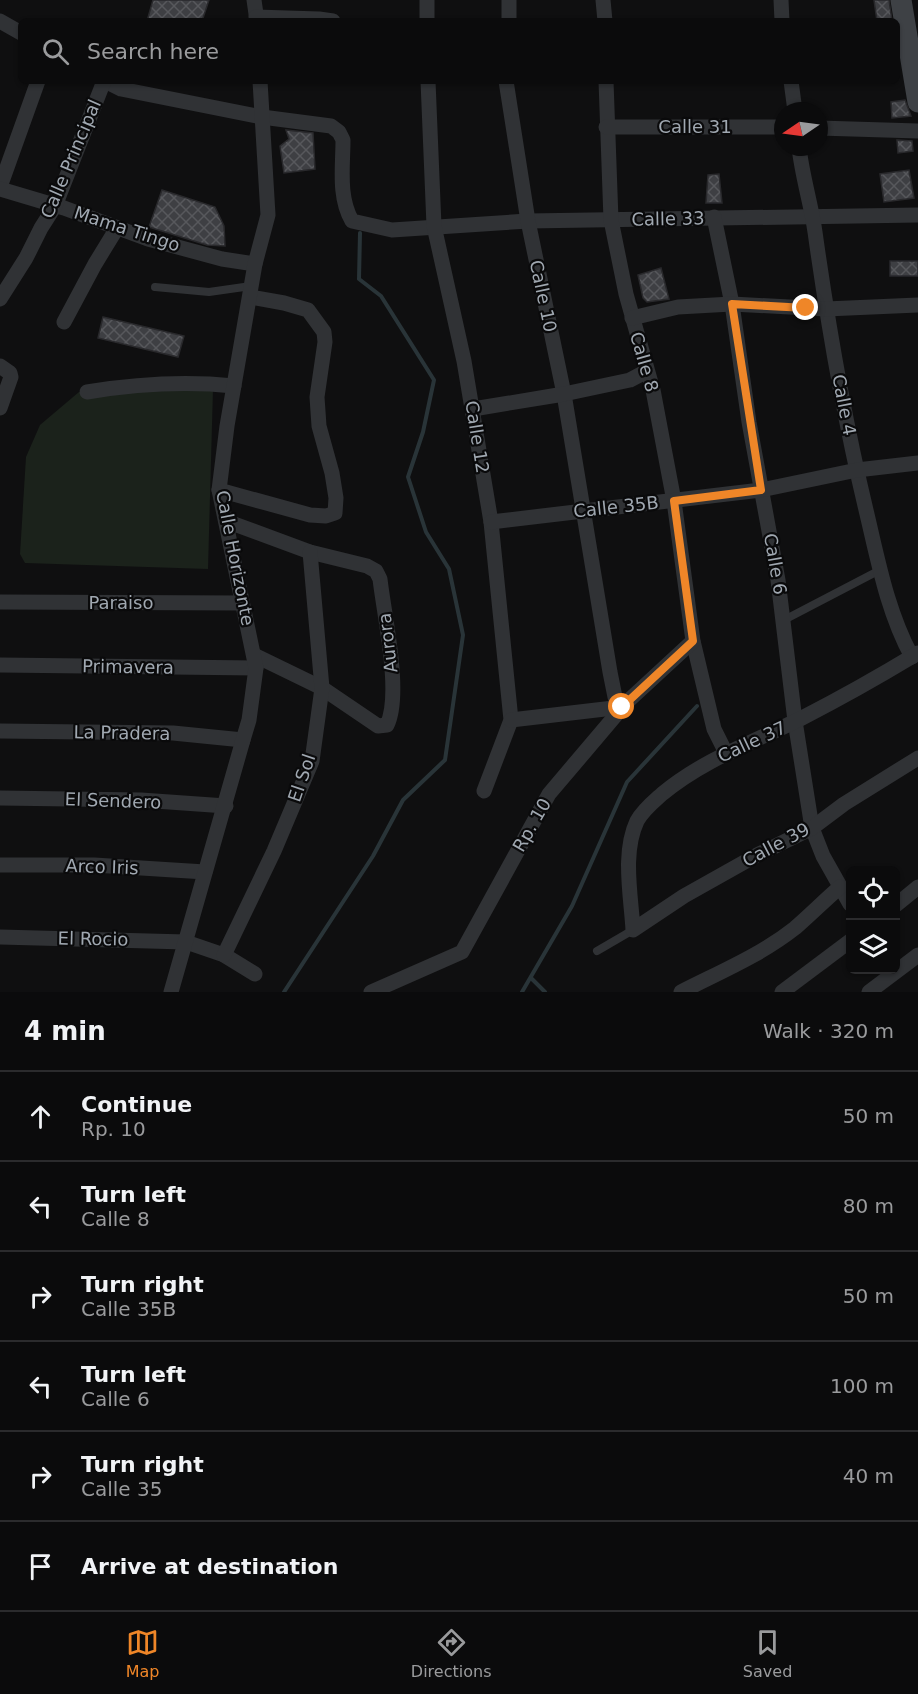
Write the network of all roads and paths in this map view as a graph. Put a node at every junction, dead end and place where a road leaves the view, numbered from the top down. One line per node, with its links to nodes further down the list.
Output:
1 (255, 0): 7 (street)
2 (427, 0): 8 (street)
3 (509, 0): 9 (street)
4 (603, 0): 10 (street)
5 (781, 0): 11 (street)
6 (901, 0): 14 (street)
7 (256, 18)
8 (427, 18)
9 (508, 18)
10 (605, 18)
11 (782, 18)
12 (0, 21): 13 (street)
13 (18, 31)
14 (908, 42): 24 (street)
15 (37, 84): 31 (street)
16 (103, 84): 32 (street, Calle Principal)
17 (110, 84): 25 (street)
18 (260, 84): 25 (street, Calle Horizonte)
19 (428, 84): 38 (street, Calle 12)
20 (506, 84): 37 (street, Calle 10)
21 (606, 84): 26 (street, Calle 8)
22 (791, 84): 23 (street)
23 (794, 102)
24 (918, 102)
25 (262, 117): 38 (street, Calle 33); 40 (street, Calle Horizonte)
26 (606, 127): 27 (street, Calle 31); 36 (street, Calle 8)
27 (774, 128)
28 (828, 128): 29 (street)
29 (918, 131)
30 (800, 156): 34 (street, Calle 4)
31 (0, 188): 32 (street, Mama Tingo)
32 (55, 206): 39 (street, Mama Tingo); 43 (street, Calle Principal)
33 (918, 215): 34 (street, Calle 33)
34 (813, 216): 35 (street, Calle 33); 46 (street, Calle 4)
35 (714, 217): 36 (street, Calle 33); 44 (street, Calle 6)
36 (611, 220): 37 (street, Calle 33); 47 (street, Calle 8)
37 (528, 221): 38 (street, Calle 33); 53 (street, Calle 10)
38 (434, 226): 55 (street, Calle 12)
39 (117, 228): 40 (street, Mama Tingo); 48 (street)
40 (255, 264): 42 (street, Calle Horizonte)
41 (155, 287): 42 (lane)
42 (251, 291): 51 (street, Calle Horizonte); 58 (street)
43 (0, 299)
44 (732, 304): 46 (street); 47 (street); 59 (street, Calle 6)
45 (918, 305): 46 (street)
46 (826, 309): 57 (street, Calle 4)
47 (632, 318): 50 (street, Calle 8)
48 (64, 322)
49 (0, 366): 54 (street)
50 (647, 371): 53 (street); 60 (street, Calle 8)
51 (234, 386): 52 (street); 58 (street, Calle Horizonte)
52 (87, 392)
53 (564, 394): 55 (street); 61 (street, Calle 10)
54 (0, 408)
55 (473, 409): 63 (street, Calle 12)
56 (918, 463): 57 (street, Calle 35B)
57 (856, 470): 59 (street, Calle 35B); 65 (street, Calle 4)
58 (219, 490): 62 (street, Calle Horizonte)
59 (761, 490): 60 (street, Calle 35B); 68 (street, Calle 6)
60 (674, 501): 61 (street, Calle 35B); 69 (street, Calle 8)
61 (583, 510): 63 (street, Calle 35B); 74 (street, Calle 10)
62 (226, 521): 64 (street); 67 (street, Calle Horizonte)
63 (491, 522): 75 (street, Calle 12)
64 (310, 552): 73 (street, El Sol); 73 (street, Aurora)
65 (880, 570): 68 (lane); 70 (street, Calle 4)
66 (0, 602): 67 (street, Paraiso)
67 (242, 603): 71 (street, Calle Horizonte)
68 (784, 620): 76 (street, Calle 6)
69 (693, 641): 74 (street, Rp. 10); 79 (street, Calle 8)
70 (915, 655): 76 (street, Calle 37)
71 (255, 661): 72 (street, Primavera); 73 (street); 78 (street, Calle Horizonte)
72 (0, 665)
73 (322, 688): 96 (street, El Sol)
74 (622, 707): 75 (street); 100 (street, Rp. 10)
75 (511, 720): 81 (street, Calle 12)
76 (795, 721): 79 (street, Calle 37); 84 (street, Calle 6)
77 (0, 731): 78 (street, La Pradera)
78 (243, 740): 83 (street, Calle Horizonte)
79 (726, 753): 91 (street, Calle 37)
80 (918, 758): 84 (street, Calle 39)
81 (484, 791)
82 (0, 798): 83 (street, El Sendero)
83 (226, 807): 86 (street, Calle Horizonte)
84 (812, 828): 87 (street, Calle 6); 91 (street, Calle 39)
85 (0, 865): 86 (street, Arco Iris)
86 (205, 872): 93 (street, Calle Horizonte)
87 (840, 887): 89 (street, Calle 6); 101 (street)
88 (918, 887): 90 (street)
89 (846, 897)
90 (900, 902)
91 (633, 930): 95 (lane)
92 (0, 937): 93 (street, El Rocio)
93 (186, 942): 96 (street, El Rocio); 99 (street, Calle Horizonte)
94 (846, 944): 102 (street)
95 (597, 951)
96 (224, 955): 98 (street, El Rocio)
97 (918, 955): 103 (street)
98 (255, 974)
99 (171, 992)
100 (370, 992)
101 (681, 992)
102 (782, 992)
103 (869, 992)

